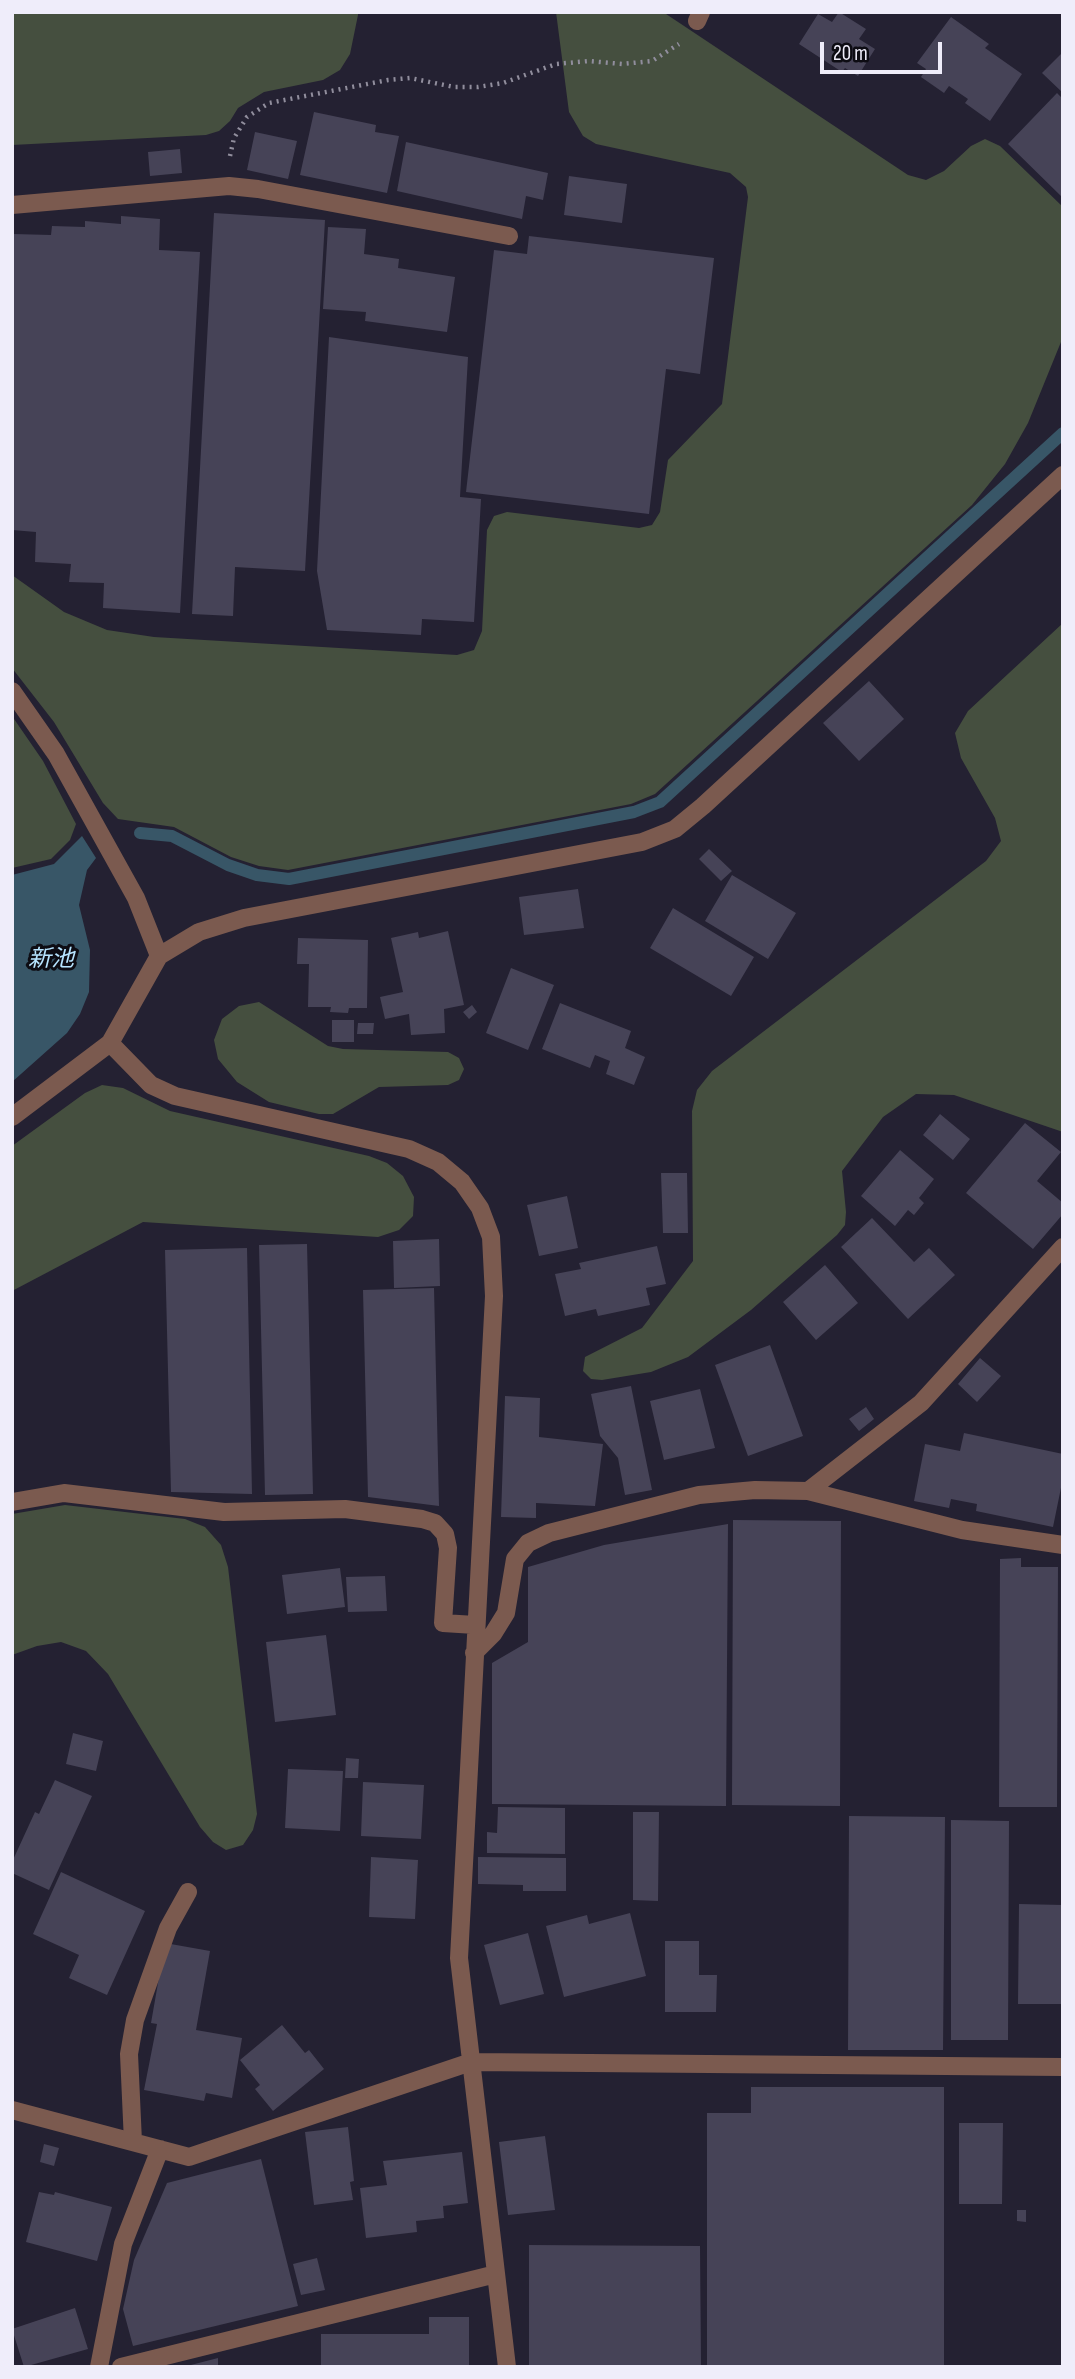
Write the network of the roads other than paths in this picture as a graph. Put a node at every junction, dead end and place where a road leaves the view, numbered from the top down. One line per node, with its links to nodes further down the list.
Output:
1 (12, 205): 2 (street)
2 (509, 236)
3 (1063, 475): 5 (street)
4 (12, 691): 5 (street)
5 (159, 956): 6 (street)
6 (110, 1043): 7 (street); 12 (street)
7 (12, 1117)
8 (1063, 1247): 9 (street)
9 (808, 1491): 11 (street); 13 (street)
10 (12, 1502): 12 (street)
11 (1063, 1545)
12 (475, 1625): 13 (street)
13 (474, 1653): 15 (street)
14 (188, 1892): 18 (street)
15 (471, 2062): 16 (street); 19 (street); 20 (street)
16 (1063, 2067)
17 (12, 2110): 18 (street)
18 (133, 2142): 19 (street)
19 (160, 2149): 21 (street)
20 (496, 2274): 22 (street); 23 (street)
21 (99, 2367)
22 (121, 2367)
23 (507, 2367)

